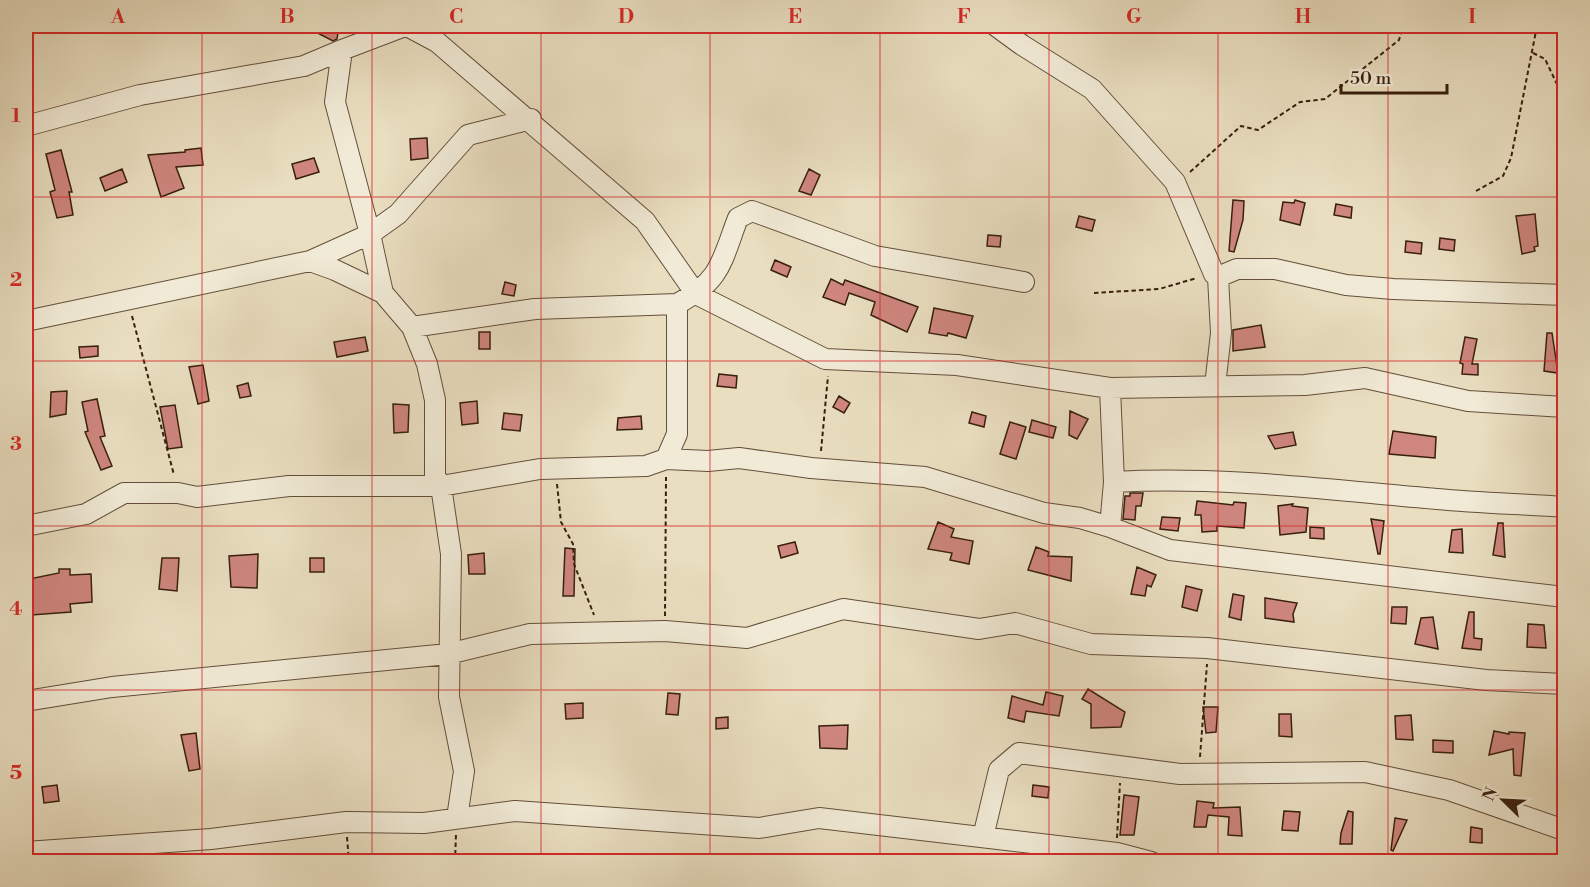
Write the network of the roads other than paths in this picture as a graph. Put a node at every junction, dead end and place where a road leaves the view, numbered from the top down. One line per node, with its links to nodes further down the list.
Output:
1 (406, 26): 3 (street); 4 (street)
2 (996, 26): 8 (street)
3 (342, 50): 5 (street); 6 (street)
4 (531, 119): 6 (street); 11 (street)
5 (26, 126)
6 (370, 234): 7 (street); 10 (street)
7 (310, 261): 10 (street); 14 (street)
8 (1216, 275): 12 (street); 16 (street)
9 (1024, 282): 11 (street)
10 (383, 293): 15 (street)
11 (696, 294): 13 (street); 17 (street)
12 (1564, 295)
13 (676, 304): 15 (street); 19 (street)
14 (26, 321)
15 (412, 327): 21 (street)
16 (1215, 386): 17 (street); 18 (street)
17 (1110, 388): 20 (street)
18 (1564, 407)
19 (666, 459): 21 (street); 24 (street)
20 (1114, 482): 22 (street); 24 (street)
21 (441, 486): 23 (street); 26 (street)
22 (1564, 507)
23 (26, 526)
24 (1110, 527): 25 (street)
25 (1564, 597)
26 (448, 654): 27 (street); 28 (street); 29 (street)
27 (1564, 684)
28 (26, 702)
29 (457, 818): 31 (street); 32 (street)
30 (1564, 830): 31 (street)
31 (983, 837): 33 (street)
32 (26, 852)
33 (1151, 861)

